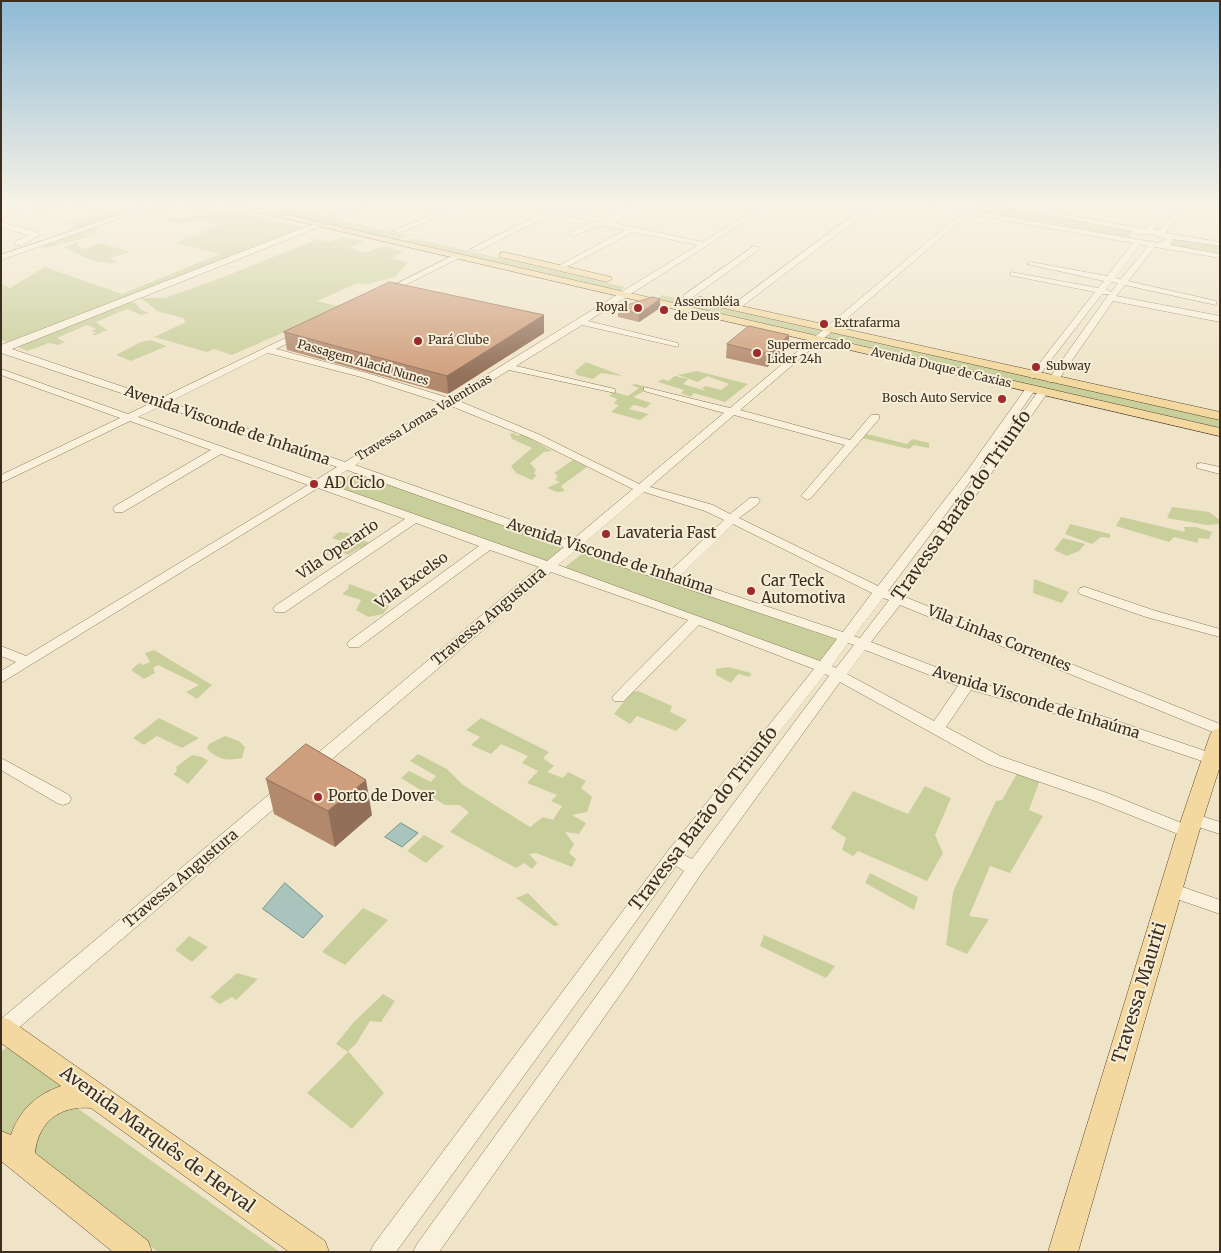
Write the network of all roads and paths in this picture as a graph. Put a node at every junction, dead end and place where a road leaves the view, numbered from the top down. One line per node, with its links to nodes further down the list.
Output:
1 (222, 261): 36 (street)
2 (446, 261): 23 (street)
3 (480, 261): 18 (main road, Avenida Duque de Caxias)
4 (533, 261): 13 (main road, Avenida Duque de Caxias)
5 (573, 261): 13 (street)
6 (668, 261): 17 (street, Travessa Lomas Valentinas)
7 (738, 261): 22 (street)
8 (796, 261): 26 (street)
9 (908, 261): 32 (street, Travessa Angustura)
10 (1123, 261): 15 (street, Travessa Barão do Triunfo)
11 (1141, 261): 16 (street)
12 (1031, 264): 15 (street)
13 (561, 268): 17 (main road, Avenida Duque de Caxias)
14 (1014, 274): 19 (street)
15 (1109, 278): 16 (street); 19 (street, Travessa Barão do Triunfo)
16 (1124, 283): 21 (street); 25 (street)
17 (623, 285): 18 (main road, Avenida Duque de Caxias); 18 (main road); 20 (main road, Avenida Duque de Caxias); 24 (main road, Avenida Duque de Caxias); 30 (street, Travessa Lomas Valentinas)
18 (594, 288)
19 (1101, 291): 21 (street); 27 (street, Travessa Barão do Triunfo)
20 (666, 292): 22 (main road, Avenida Duque de Caxias); 24 (main road)
21 (1114, 296): 28 (street); 29 (street)
22 (687, 297): 26 (main road, Avenida Duque de Caxias)
23 (372, 298)
24 (658, 303): 33 (main road, Avenida Duque de Caxias)
25 (1213, 303)
26 (734, 308): 32 (main road, Avenida Duque de Caxias)
27 (1080, 316): 28 (street); 42 (street, Travessa Barão do Triunfo)
28 (1094, 319): 41 (street)
29 (1220, 319)
30 (580, 322): 35 (street); 39 (street, Travessa Lomas Valentinas)
31 (310, 328): 37 (street)
32 (828, 328): 33 (street, Travessa Angustura); 34 (main road, Avenida Duque de Caxias)
33 (815, 339): 38 (main road, Avenida Duque de Caxias); 47 (street, Travessa Angustura)
34 (900, 344): 38 (main road); 42 (main road, Avenida Duque de Caxias)
35 (675, 345)
36 (2, 349): 46 (street, Avenida Visconde de Inhaúma)
37 (267, 350): 45 (street, Passagem Alacid Nunes); 46 (street)
38 (886, 355): 42 (main road, Avenida Duque de Caxias)
39 (508, 367): 44 (street); 45 (street, Travessa Lomas Valentinas)
40 (1, 372): 50 (street, Avenida Visconde de Inhaúma)
41 (1053, 380): 42 (main road, Avenida Duque de Caxias); 48 (main road, Avenida Duque de Caxias)
42 (1030, 384): 51 (main road, Avenida Duque de Caxias); 57 (street, Travessa Barão do Triunfo); 57 (street, Travessa Barão do Triunfo)
43 (648, 389): 47 (street)
44 (611, 391)
45 (451, 402): 54 (street, Travessa Lomas Valentinas); 60 (street, Passagem Alacid Nunes)
46 (160, 404): 50 (street); 54 (street, Avenida Visconde de Inhaúma)
47 (730, 412): 52 (street); 60 (street, Travessa Angustura)
48 (1220, 416)
49 (875, 417): 52 (street)
50 (131, 418): 53 (street, Avenida Visconde de Inhaúma); 58 (street)
51 (1220, 432)
52 (850, 444): 61 (street)
53 (220, 450): 59 (street, Avenida Visconde de Inhaúma); 63 (street)
54 (346, 466): 59 (street, Travessa Lomas Valentinas); 66 (street, Avenida Visconde de Inhaúma)
55 (1201, 466): 56 (street)
56 (1220, 471)
57 (979, 479): 71 (street, Travessa Barão do Triunfo); 72 (street, Travessa Barão do Triunfo)
58 (1, 480)
59 (316, 484): 64 (street, Avenida Visconde de Inhaúma); 80 (street, Travessa Lomas Valentinas)
60 (641, 487): 65 (street, Vila Linhas Correntes); 66 (street, Travessa Angustura)
61 (807, 496)
62 (754, 501): 65 (street)
63 (119, 509)
64 (414, 519): 67 (street, Avenida Visconde de Inhaúma); 73 (street, Vila Operario)
65 (733, 519): 69 (street); 71 (street, Vila Linhas Correntes)
66 (574, 544): 68 (street, Travessa Angustura); 69 (street, Avenida Visconde de Inhaúma)
67 (488, 545): 68 (street, Avenida Visconde de Inhaúma); 78 (street, Vila Excelso)
68 (548, 566): 74 (street, Avenida Visconde de Inhaúma); 95 (street, Travessa Angustura)
69 (671, 577): 76 (street, Avenida Visconde de Inhaúma)
70 (1084, 591): 75 (street)
71 (880, 592): 72 (street, Vila Linhas Correntes); 76 (street, Travessa Barão do Triunfo)
72 (897, 599): 77 (street, Travessa Barão do Triunfo); 86 (street, Vila Linhas Correntes)
73 (280, 609)
74 (697, 619): 81 (street, Avenida Visconde de Inhaúma); 84 (street)
75 (1220, 633)
76 (845, 636): 77 (street, Avenida Visconde de Inhaúma); 81 (street, Travessa Barão do Triunfo)
77 (863, 643): 81 (street, Travessa Barão do Triunfo); 83 (street, Avenida Visconde de Inhaúma)
78 (354, 644)
79 (1, 650): 80 (street)
80 (27, 662): 82 (street, Travessa Lomas Valentinas)
81 (829, 670): 85 (street, Avenida Visconde de Inhaúma); 91 (street, Travessa Barão do Triunfo); 92 (street, Travessa Barão do Triunfo)
82 (1, 678)
83 (967, 684): 85 (street); 86 (street, Avenida Visconde de Inhaúma)
84 (619, 698)
85 (937, 728): 89 (street, Avenida Visconde de Inhaúma)
86 (1218, 745): 89 (main road, Travessa Mauriti)
87 (1, 763): 88 (street)
88 (63, 799)
89 (1190, 825): 90 (street, Avenida Visconde de Inhaúma); 93 (main road, Travessa Mauriti)
90 (1220, 828)
91 (673, 857): 92 (street); 100 (street, Travessa Barão do Triunfo)
92 (695, 869): 101 (street, Travessa Barão do Triunfo)
93 (1171, 890): 94 (street); 102 (main road, Travessa Mauriti)
94 (1220, 907)
95 (2, 1030): 96 (main road, Avenida Marquês de Herval)
96 (98, 1097): 97 (main road); 99 (main road, Avenida Marquês de Herval)
97 (11, 1151): 98 (main road)
98 (137, 1252)
99 (314, 1252)
100 (382, 1252)
101 (426, 1252)
102 (1063, 1252)

